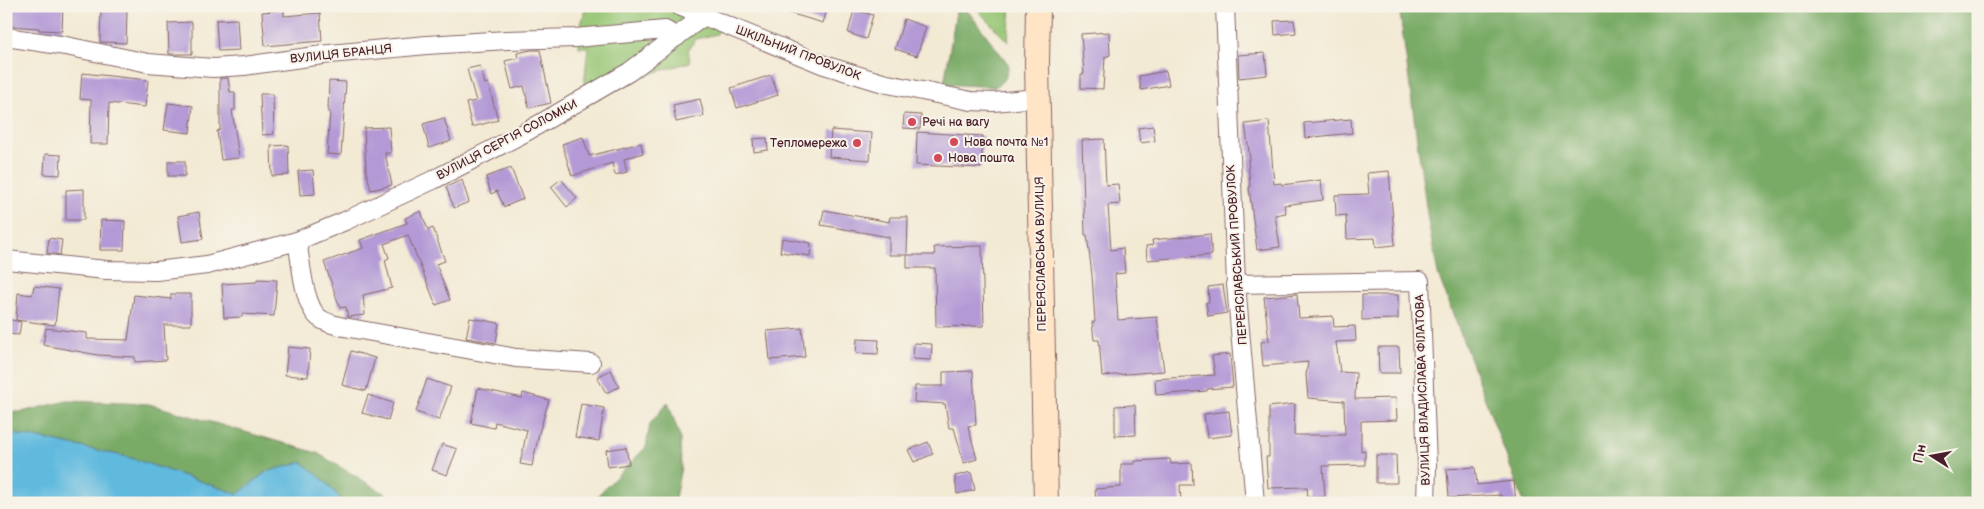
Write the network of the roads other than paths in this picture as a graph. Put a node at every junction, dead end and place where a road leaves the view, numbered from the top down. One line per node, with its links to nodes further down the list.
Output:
1 (680, 6): 4 (street, ШКІЛЬНИЙ ПРОВУЛОК)
2 (1038, 6): 7 (main road, ПЕРЕЯСЛАВСЬКА ВУЛИЦЯ)
3 (1225, 6): 10 (street, ПЕРЕЯСЛАВСЬКИЙ ПРОВУЛОК)
4 (704, 16): 6 (street, ВУЛИЦЯ СЕРГІЯ СОЛОМКИ); 7 (street, ШКІЛЬНИЙ ПРОВУЛОК)
5 (6, 37): 6 (street, ВУЛИЦЯ БРАНЦЯ)
6 (677, 37): 8 (street, ВУЛИЦЯ СЕРГІЯ СОЛОМКИ)
7 (1037, 98): 12 (main road, ПЕРЕЯСЛАВСЬКА ВУЛИЦЯ)
8 (297, 241): 9 (street, ВУЛИЦЯ СЕРГІЯ СОЛОМКИ); 11 (street)
9 (6, 260)
10 (1236, 284): 13 (street, ПЕРЕЯСЛАВСЬКИЙ ПРОВУЛОК); 14 (street, ВУЛИЦЯ ВЛАДИСЛАВА ФІЛАТОВА)
11 (591, 363)
12 (1046, 503)
13 (1255, 503)
14 (1426, 503)

